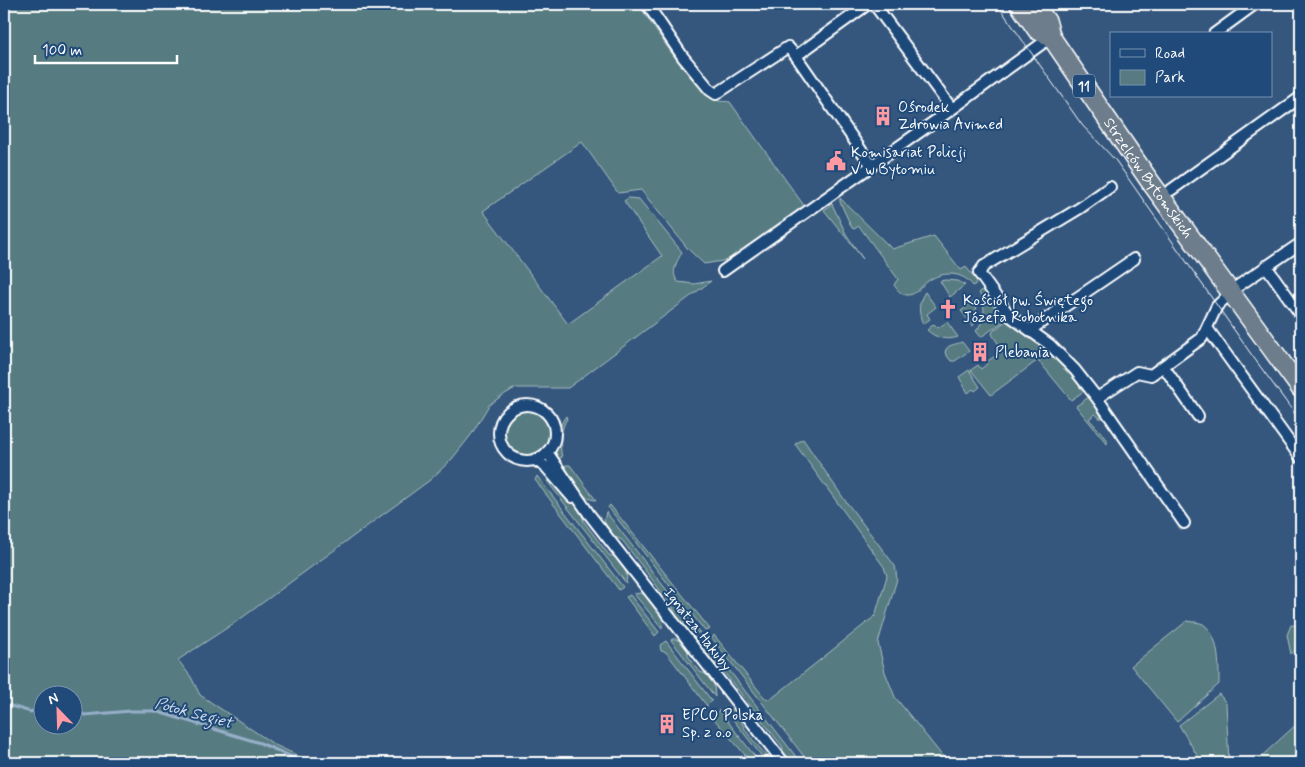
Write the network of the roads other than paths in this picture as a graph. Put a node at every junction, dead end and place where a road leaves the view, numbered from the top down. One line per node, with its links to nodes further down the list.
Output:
1 (647, 4): 9 (street)
2 (868, 4): 9 (street)
3 (874, 4): 11 (street)
4 (1019, 4): 8 (highway, Strzelców Bytomskich / 11)
5 (1034, 4): 8 (highway, Strzelców Bytomskich / 11)
6 (1255, 4): 7 (street)
7 (1217, 32)
8 (1051, 37): 11 (street); 19 (highway, Strzelców Bytomskich / 11)
9 (796, 56): 12 (street)
10 (1301, 98): 14 (street, Strzelców Bytomskich)
11 (952, 109): 12 (street)
12 (872, 166): 18 (street)
13 (1110, 187): 22 (street)
14 (1171, 190)
15 (1301, 243): 17 (street)
16 (1134, 259): 22 (street)
17 (1266, 266): 19 (street); 20 (street)
18 (723, 271)
19 (1230, 293): 21 (street); 24 (highway, Strzelców Bytomskich / 11)
20 (1301, 316)
21 (1207, 328): 23 (street); 28 (street)
22 (1030, 330): 25 (street)
23 (1164, 367): 25 (street); 26 (street)
24 (1301, 389)
25 (1096, 398): 31 (street)
26 (1198, 416)
27 (547, 452): 29 (street); 29 (street); 30 (street, Ignatza Hakuby)
28 (1301, 458)
29 (535, 460): 30 (street, Ignatza Hakuby)
30 (589, 514): 32 (street, Ignatza Hakuby)
31 (1184, 524)
32 (784, 763)

